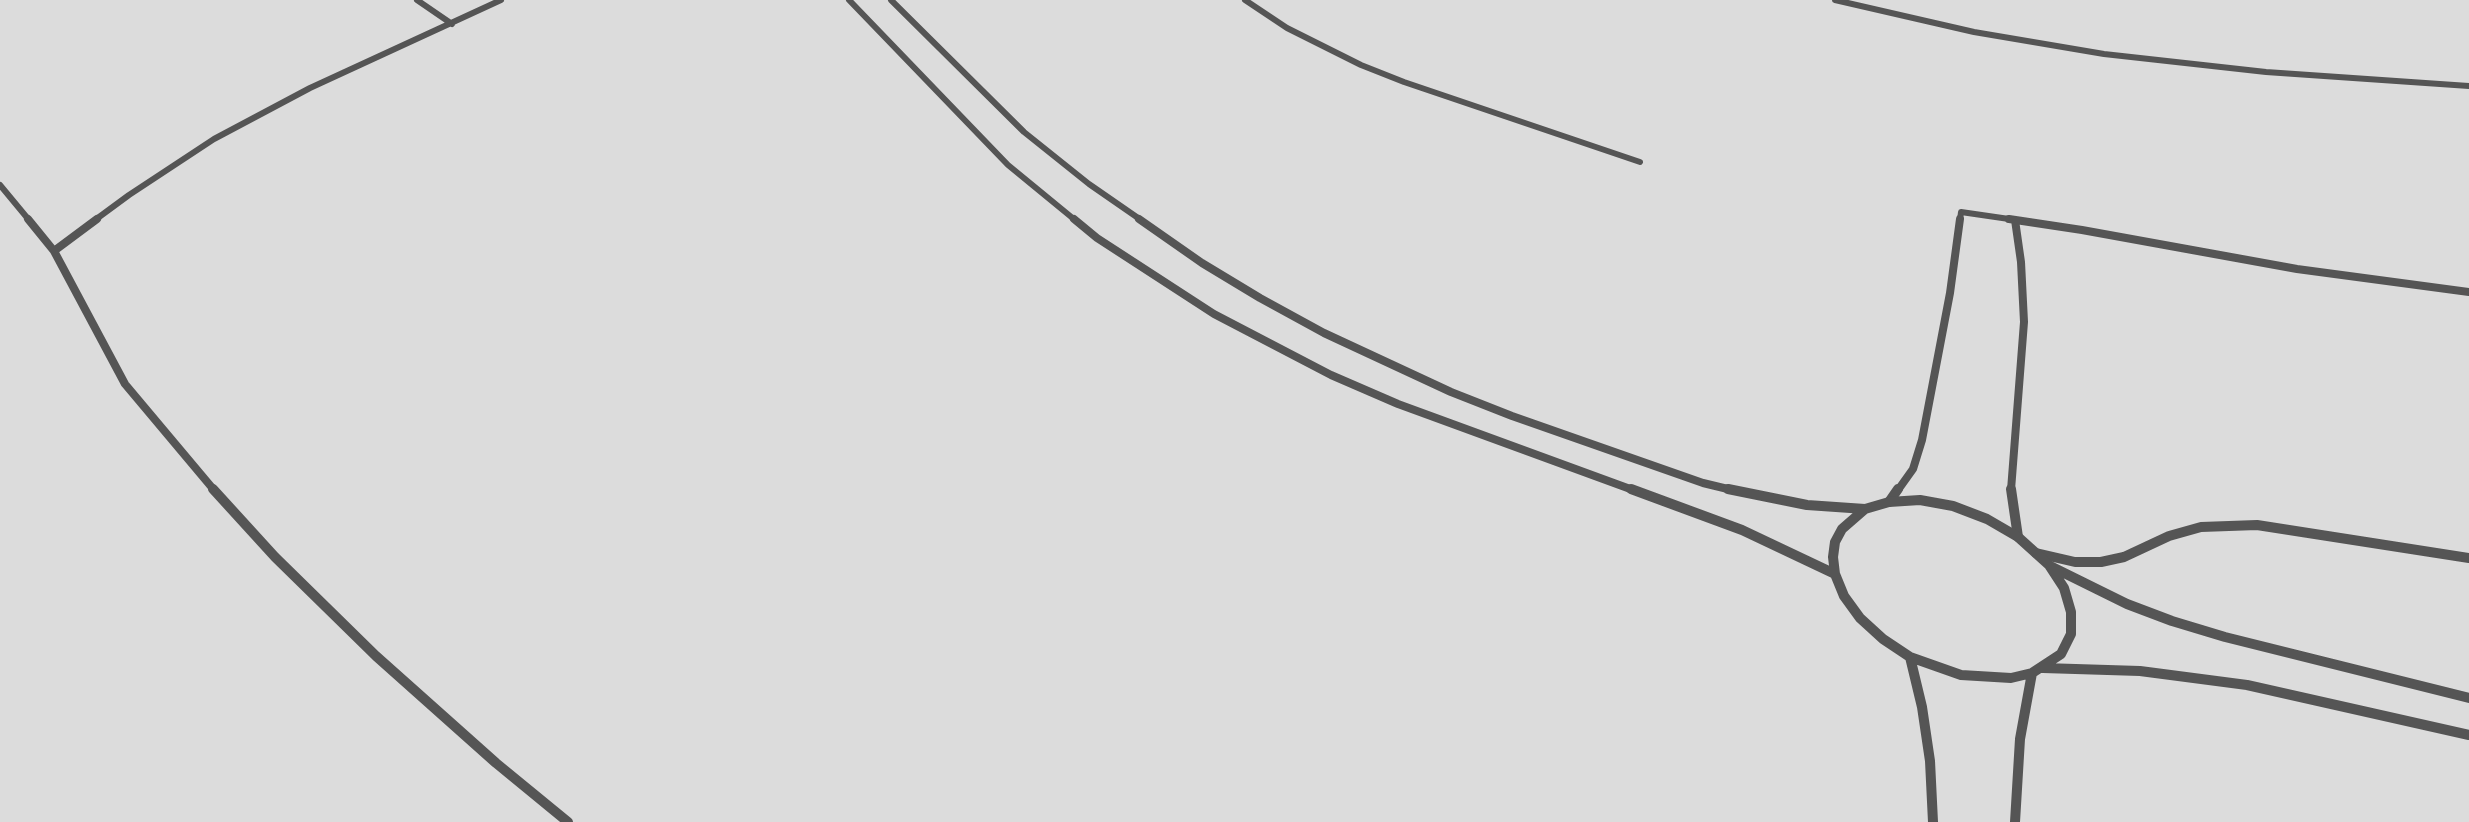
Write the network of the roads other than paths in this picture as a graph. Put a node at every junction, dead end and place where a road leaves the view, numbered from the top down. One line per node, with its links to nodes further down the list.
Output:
1 (417, 0): 7 (street)
2 (501, 0): 7 (street)
3 (848, 0): 20 (street)
4 (891, 0): 15 (street)
5 (1245, 0): 9 (street)
6 (1835, 0): 8 (street)
7 (452, 24): 12 (street)
8 (2469, 86)
9 (1640, 162)
10 (0, 185): 12 (street)
11 (2015, 220): 13 (street); 14 (street); 16 (street)
12 (54, 251): 26 (street)
13 (2469, 292)
14 (1889, 502): 15 (street); 16 (street)
15 (1865, 509): 20 (street)
16 (2018, 537): 17 (street)
17 (2035, 552): 18 (street); 19 (street)
18 (2469, 558)
19 (2049, 566): 22 (street); 24 (street)
20 (1835, 574): 21 (street)
21 (1910, 657): 23 (street); 27 (street)
22 (2043, 668): 23 (street); 25 (street)
23 (2032, 673): 28 (street)
24 (2469, 698)
25 (2469, 735)
26 (568, 822)
27 (1933, 822)
28 (2015, 822)

